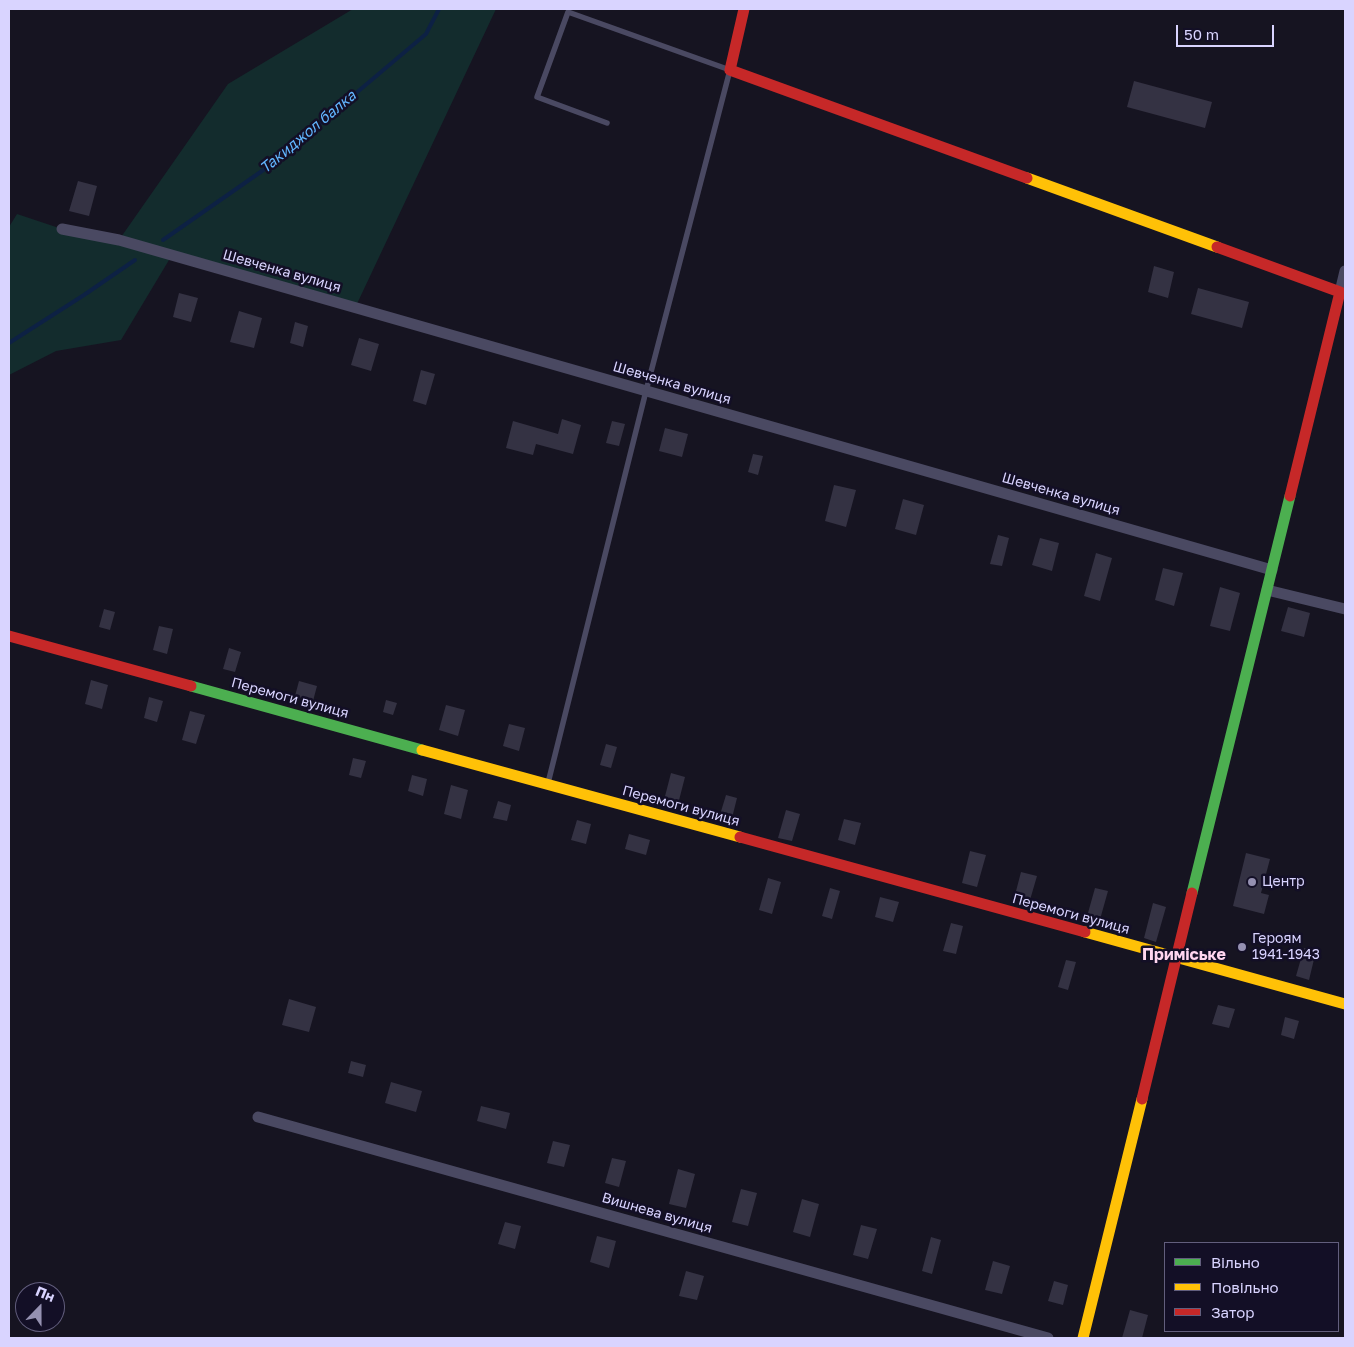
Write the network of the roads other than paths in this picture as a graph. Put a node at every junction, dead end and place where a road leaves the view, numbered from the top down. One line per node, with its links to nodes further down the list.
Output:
1 (744, 9): 2 (street)
2 (730, 70): 3 (lane); 6 (street); 7 (lane)
3 (607, 122)
4 (62, 230): 7 (street, Шевченка вулиця)
5 (1345, 271): 6 (street)
6 (1340, 292): 8 (street)
7 (646, 391): 8 (street, Шевченка вулиця); 12 (lane)
8 (1272, 570): 9 (street)
9 (1267, 590): 10 (street); 13 (street)
10 (1345, 609)
11 (9, 636): 12 (street, Перемоги вулиця)
12 (548, 785): 13 (street, Перемоги вулиця)
13 (1177, 959): 14 (street, Перемоги вулиця); 17 (street)
14 (1345, 1004)
15 (258, 1118): 16 (street, Вишнева вулиця)
16 (1048, 1338)
17 (1083, 1338)

